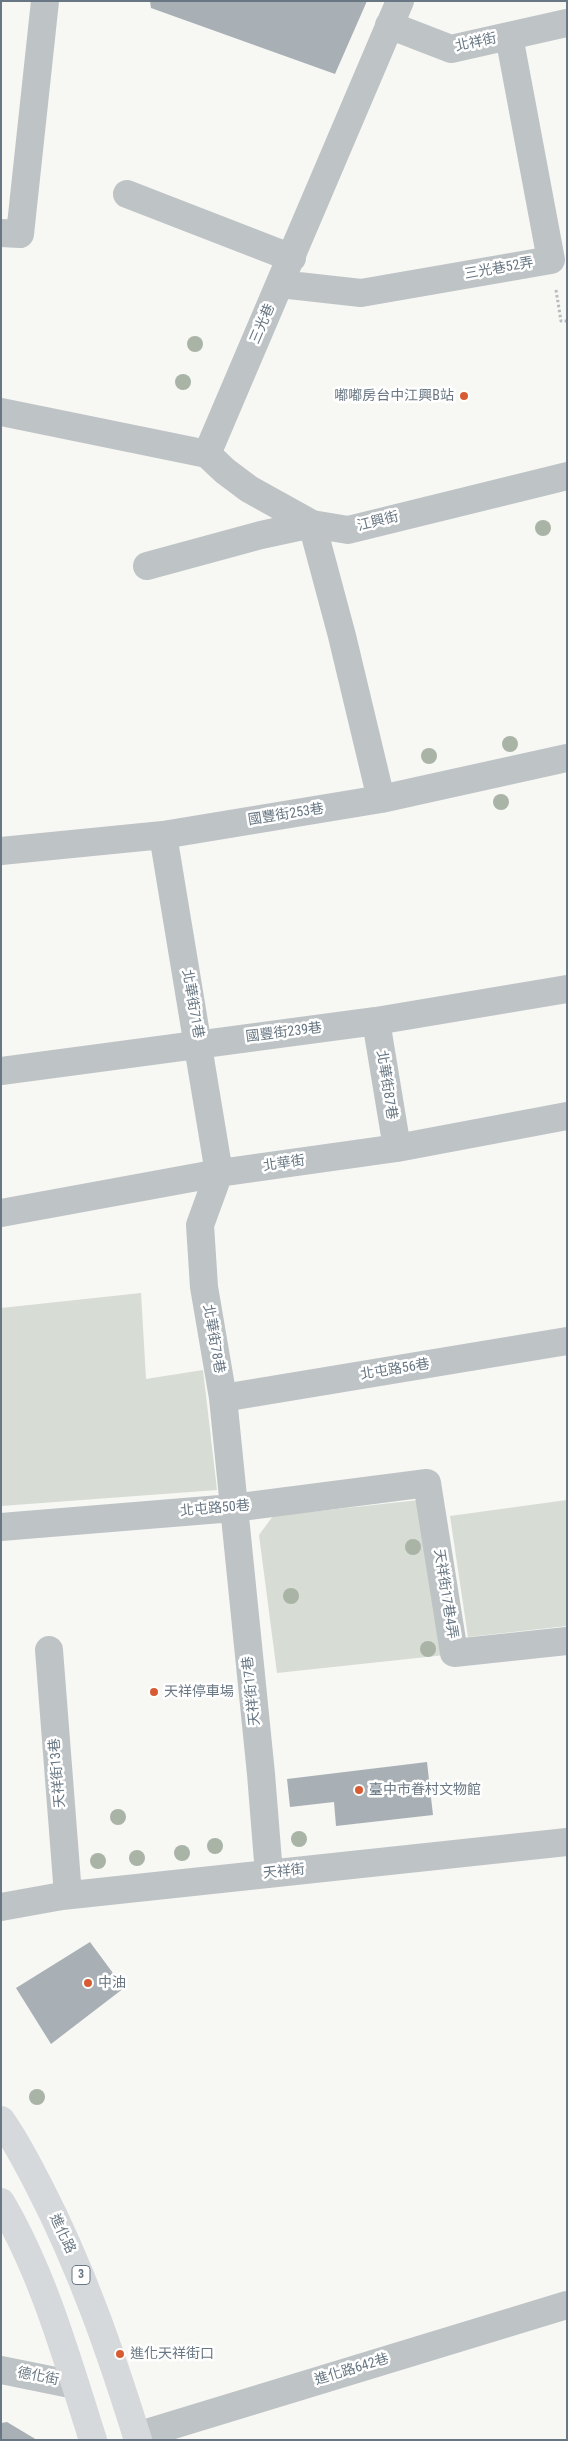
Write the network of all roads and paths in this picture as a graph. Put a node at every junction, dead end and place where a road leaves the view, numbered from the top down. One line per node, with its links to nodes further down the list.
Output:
1 (45, 1): 6 (street)
2 (394, 13): 4 (street, 北祥街); 7 (street, 三光巷)
3 (567, 23): 4 (street, 北祥街)
4 (509, 36): 8 (street, 三光巷52弄)
5 (127, 194): 7 (street)
6 (1, 233)
7 (292, 258): 8 (street, 三光巷)
8 (280, 284): 10 (street, 三光巷)
9 (1, 412): 10 (street)
10 (207, 454): 12 (street, 江興街)
11 (567, 476): 12 (street, 江興街)
12 (312, 524): 13 (street); 15 (street)
13 (146, 566)
14 (567, 758): 15 (street, 國豐街253巷)
15 (381, 799): 16 (street, 國豐街253巷)
16 (163, 835): 17 (street, 國豐街253巷); 20 (street, 北華街71巷)
17 (1, 851)
18 (567, 989): 19 (street, 國豐街239巷)
19 (376, 1021): 20 (street, 國豐街239巷); 23 (street, 北華街87巷)
20 (198, 1044): 21 (street, 國豐街239巷); 24 (street, 北華街71巷)
21 (1, 1071)
22 (567, 1116): 23 (street, 北華街)
23 (397, 1148): 24 (street, 北華街)
24 (218, 1174): 25 (street, 北華街); 27 (street, 北華街78巷)
25 (1, 1213)
26 (567, 1341): 27 (street, 北屯路56巷)
27 (223, 1398): 29 (street, 北華街78巷)
28 (427, 1483): 29 (street, 北屯路50巷); 31 (street, 天祥街17巷4弄)
29 (233, 1508): 30 (street, 北屯路50巷); 34 (street, 天祥街17巷)
30 (1, 1527)
31 (567, 1641)
32 (48, 1650): 35 (street, 天祥街13巷)
33 (567, 1842): 34 (street, 天祥街)
34 (268, 1874): 35 (street, 天祥街)
35 (68, 1895): 36 (street, 天祥街)
36 (1, 1907)
37 (1, 2120): 42 (main road, 進化路 / 3)
38 (1, 2202): 41 (main road)
39 (567, 2304): 42 (street, 進化路642巷)
40 (1, 2370): 41 (street, 德化街)
41 (75, 2385): 43 (main road)
42 (138, 2438)
43 (93, 2440)

